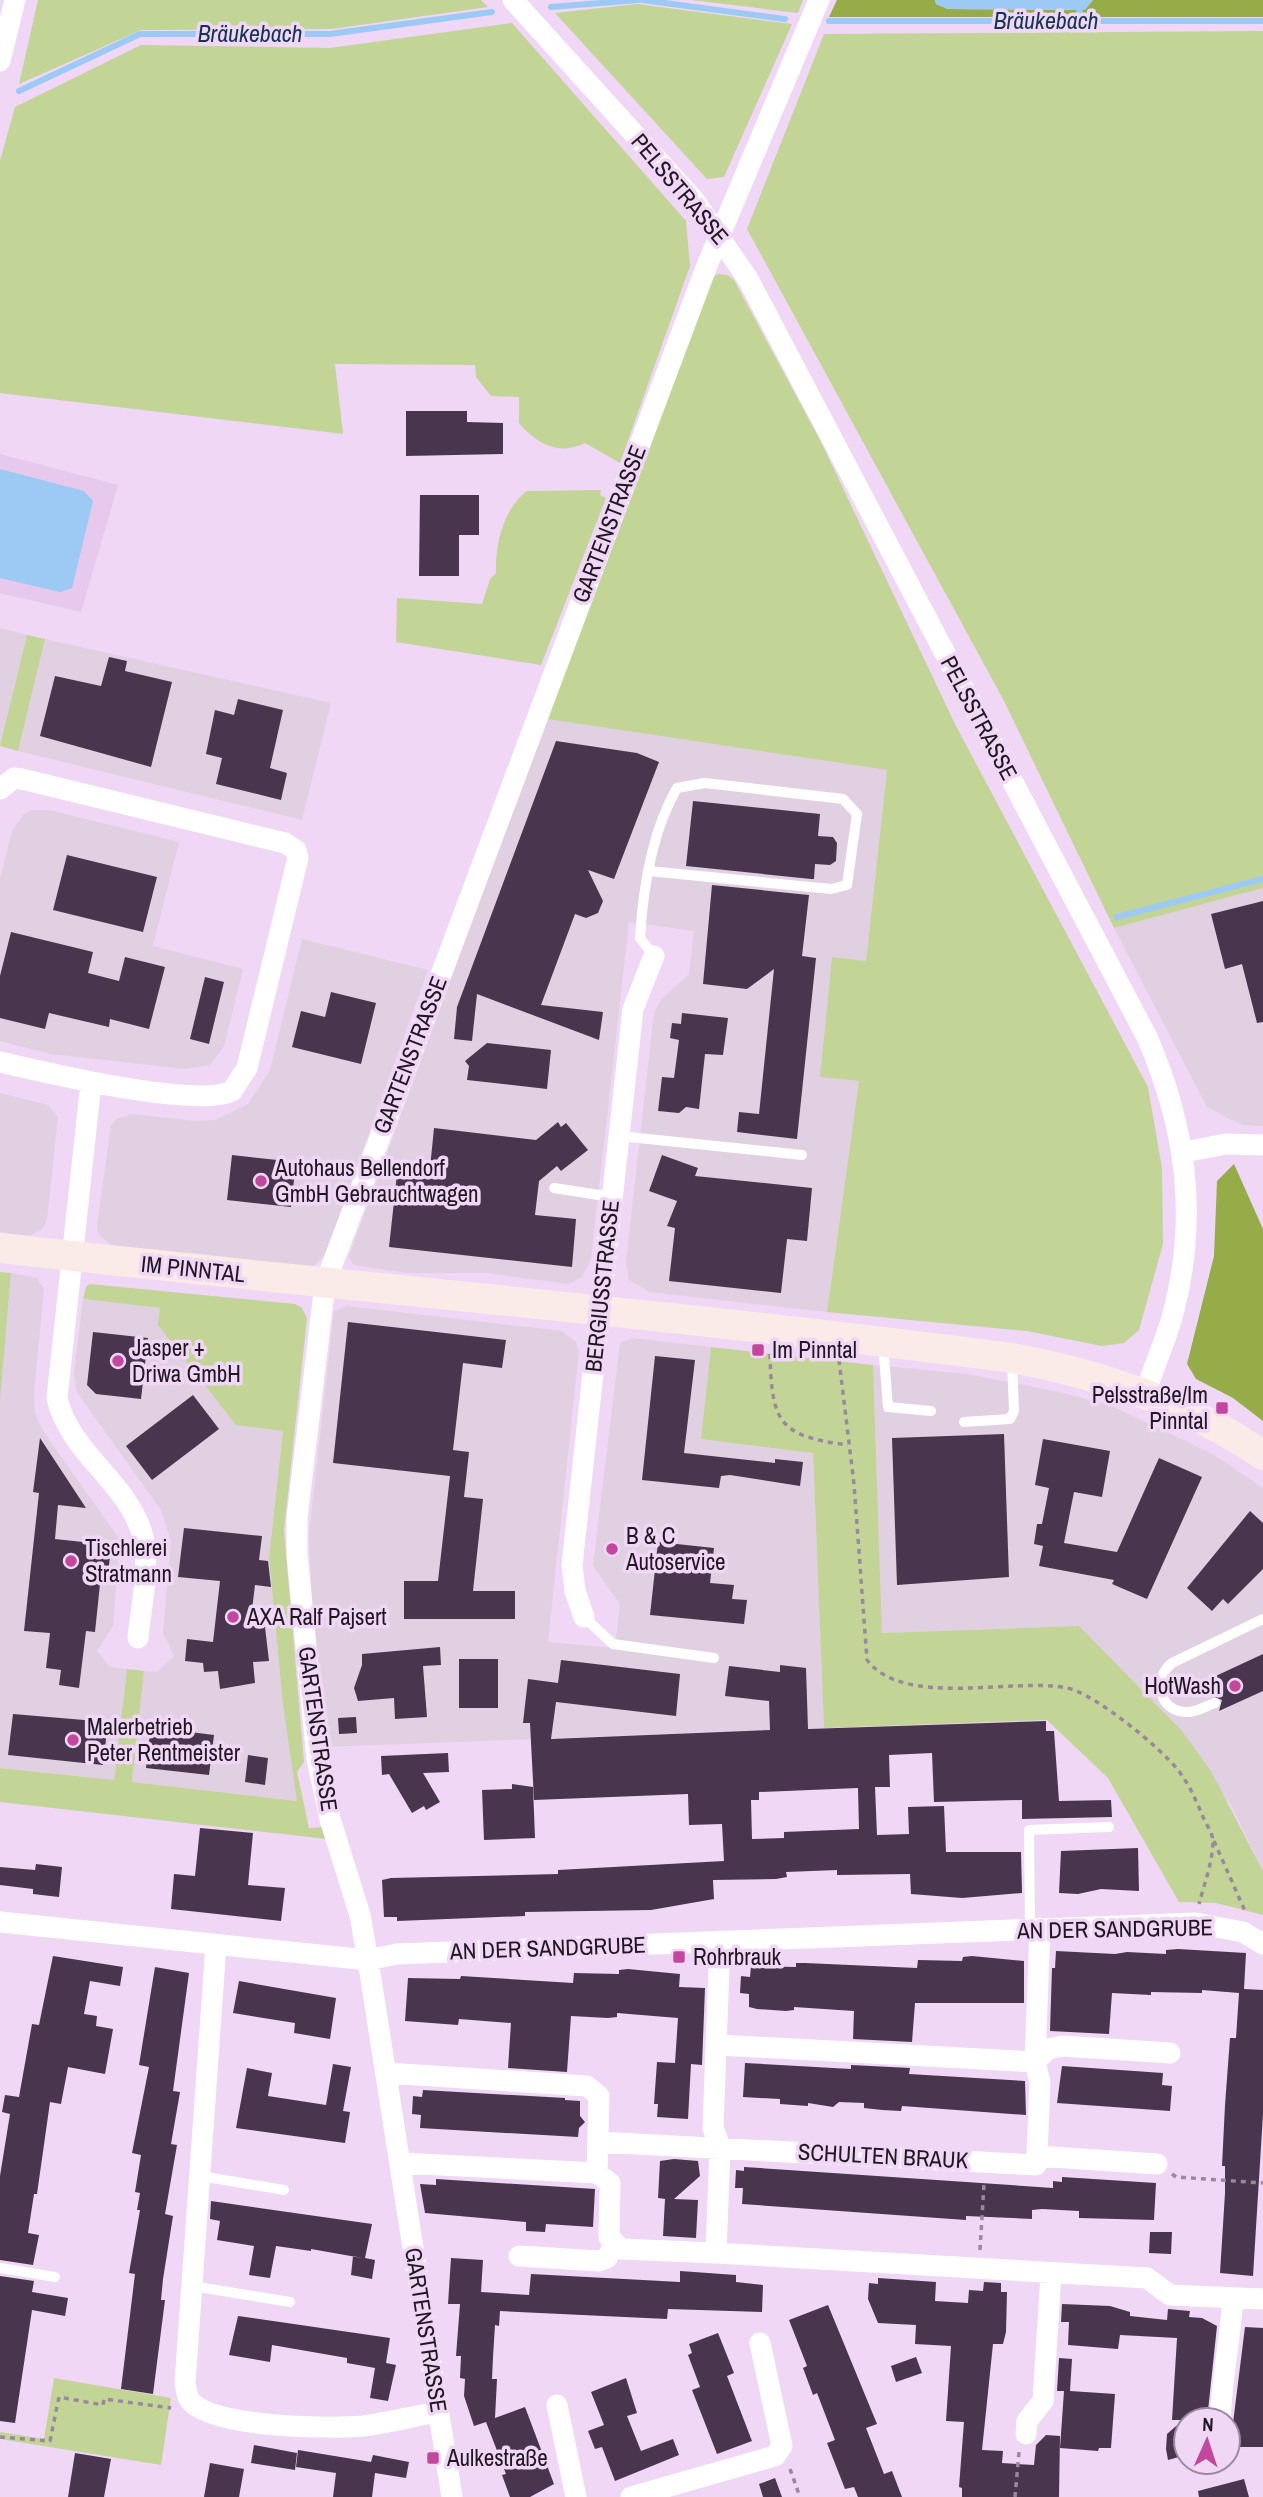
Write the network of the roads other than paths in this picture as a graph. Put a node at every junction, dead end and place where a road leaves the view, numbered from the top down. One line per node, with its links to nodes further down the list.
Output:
1 (15, 0): 4 (street)
2 (513, 0): 5 (street, PELSSTRASSE)
3 (819, 0): 5 (street, GARTENSTRASSE)
4 (0, 61)
5 (721, 235): 13 (street, PELSSTRASSE); 19 (street, GARTENSTRASSE)
6 (0, 789): 10 (street)
7 (649, 871): 7 (lane); 8 (lane)
8 (654, 956): 11 (street, BERGIUSSTRASSE)
9 (0, 1062): 10 (street)
10 (91, 1083): 18 (street)
11 (619, 1136): 14 (lane); 16 (street, BERGIUSSTRASSE)
12 (1263, 1144): 13 (street)
13 (1184, 1152): 23 (street, PELSSTRASSE)
14 (802, 1155)
15 (554, 1188): 16 (lane)
16 (612, 1197): 20 (street, BERGIUSSTRASSE)
17 (0, 1248): 18 (main road, IM PINNTAL)
18 (71, 1256): 19 (main road, IM PINNTAL); 29 (street)
19 (325, 1284): 20 (main road, IM PINNTAL); 38 (street, GARTENSTRASSE)
20 (600, 1310): 21 (main road, IM PINNTAL); 27 (street, BERGIUSSTRASSE)
21 (883, 1341): 22 (main road, IM PINNTAL); 24 (lane)
22 (1012, 1358): 23 (main road, IM PINNTAL); 25 (lane)
23 (1146, 1392): 26 (main road)
24 (931, 1411)
25 (964, 1422)
26 (1263, 1455)
27 (584, 1617): 30 (lane)
28 (1263, 1619): 31 (lane)
29 (138, 1638)
30 (714, 1658)
31 (1215, 1703)
32 (1109, 1827): 34 (lane)
33 (1, 1928): 37 (street, AN DER SANDGRUBE)
34 (1035, 1928): 35 (street, AN DER SANDGRUBE); 36 (street, AN DER SANDGRUBE); 41 (street)
35 (720, 1941): 38 (street, AN DER SANDGRUBE); 39 (street)
36 (1263, 1944)
37 (215, 1945): 38 (street, AN DER SANDGRUBE); 49 (street)
38 (368, 1960): 42 (street, GARTENSTRASSE)
39 (718, 2045): 41 (street); 44 (street)
40 (1170, 2053): 41 (street)
41 (1035, 2062): 45 (street)
42 (386, 2073): 43 (street); 46 (street, GARTENSTRASSE)
43 (598, 2142): 44 (street); 48 (street)
44 (720, 2147): 45 (street, SCHULTEN BRAUK); 52 (street)
45 (1037, 2156): 47 (street, SCHULTEN BRAUK)
46 (400, 2163): 48 (street); 64 (street, GARTENSTRASSE)
47 (1157, 2164)
48 (597, 2173): 51 (street)
49 (200, 2176): 50 (lane); 57 (street)
50 (284, 2190)
51 (615, 2243): 52 (street); 53 (street)
52 (716, 2253): 55 (street)
53 (519, 2256)
54 (0, 2267): 56 (lane)
55 (1051, 2274): 58 (street); 65 (street)
56 (55, 2277)
57 (192, 2286): 60 (lane); 64 (street)
58 (1233, 2298): 59 (street); 63 (street)
59 (1263, 2299)
60 (290, 2302)
61 (760, 2343): 68 (street)
62 (557, 2405): 67 (street)
63 (1221, 2406)
64 (438, 2412): 66 (street, GARTENSTRASSE)
65 (1026, 2434)
66 (452, 2497)
67 (576, 2497)
68 (631, 2497)

